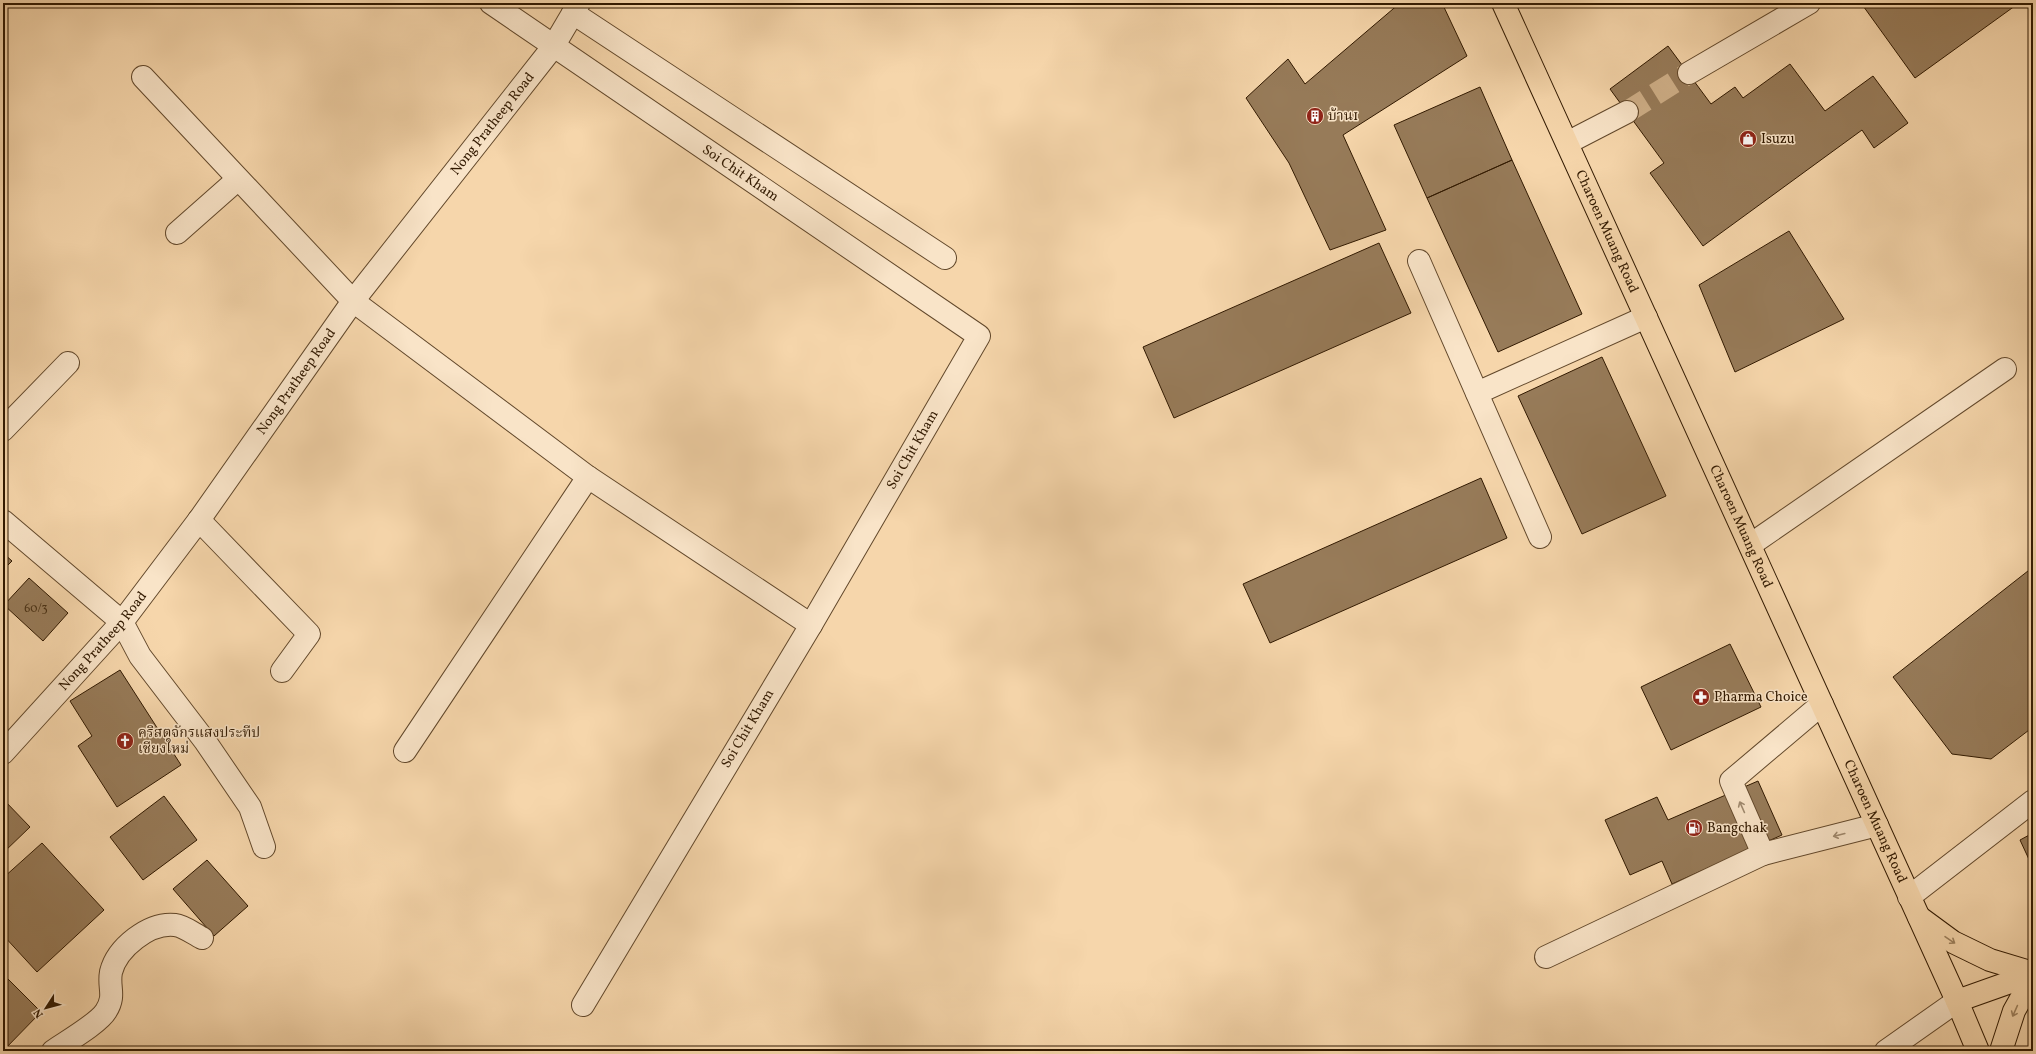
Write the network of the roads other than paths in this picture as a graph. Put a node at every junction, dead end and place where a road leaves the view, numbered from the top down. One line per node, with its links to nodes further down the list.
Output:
1 (491, 3): 5 (street)
2 (1503, 3): 9 (main road, Charoen Muang Road)
3 (1809, 3): 6 (street)
4 (576, 8): 5 (street, Nong Pratheep Road); 12 (street)
5 (553, 47): 14 (street, Nong Pratheep Road); 26 (street, Soi Chit Kham)
6 (1689, 73)
7 (143, 77): 10 (street)
8 (1627, 112): 9 (street)
9 (1567, 143): 15 (main road, Charoen Muang Road)
10 (237, 180): 11 (street); 14 (street)
11 (177, 232)
12 (944, 258)
13 (1419, 261): 18 (street)
14 (353, 301): 20 (street); 21 (street, Nong Pratheep Road)
15 (1646, 318): 18 (street); 24 (main road, Charoen Muang Road)
16 (68, 362): 19 (street)
17 (2005, 369): 24 (street)
18 (1477, 393): 23 (street)
19 (3, 430)
20 (588, 477): 26 (street); 29 (street)
21 (200, 520): 25 (street, Nong Pratheep Road); 27 (street)
22 (3, 521): 25 (street)
23 (1540, 537)
24 (1750, 545): 28 (main road, Charoen Muang Road)
25 (122, 622): 30 (street, Nong Pratheep Road); 33 (street)
26 (811, 625): 41 (street, Soi Chit Kham)
27 (282, 671)
28 (1822, 704): 32 (main road, Charoen Muang Road); 34 (street, one-way to 28)
29 (405, 751)
30 (3, 753)
31 (2033, 802): 35 (street)
32 (1877, 825): 34 (street, one-way to 34); 35 (main road, Charoen Muang Road)
33 (264, 846)
34 (1763, 854): 38 (street)
35 (1909, 897): 36 (main road, Charoen Muang Road)
36 (1918, 916): 39 (main road, one-way to 39); 40 (main road, Charoen Muang Road)
37 (202, 938): 42 (street)
38 (1546, 957)
39 (2033, 975): 40 (main road); 45 (main road, one-way to 45)
40 (1957, 1002): 43 (street); 44 (main road, Charoen Muang Road)
41 (582, 1005)
42 (53, 1051)
43 (1886, 1051)
44 (1978, 1051)
45 (2001, 1051)

